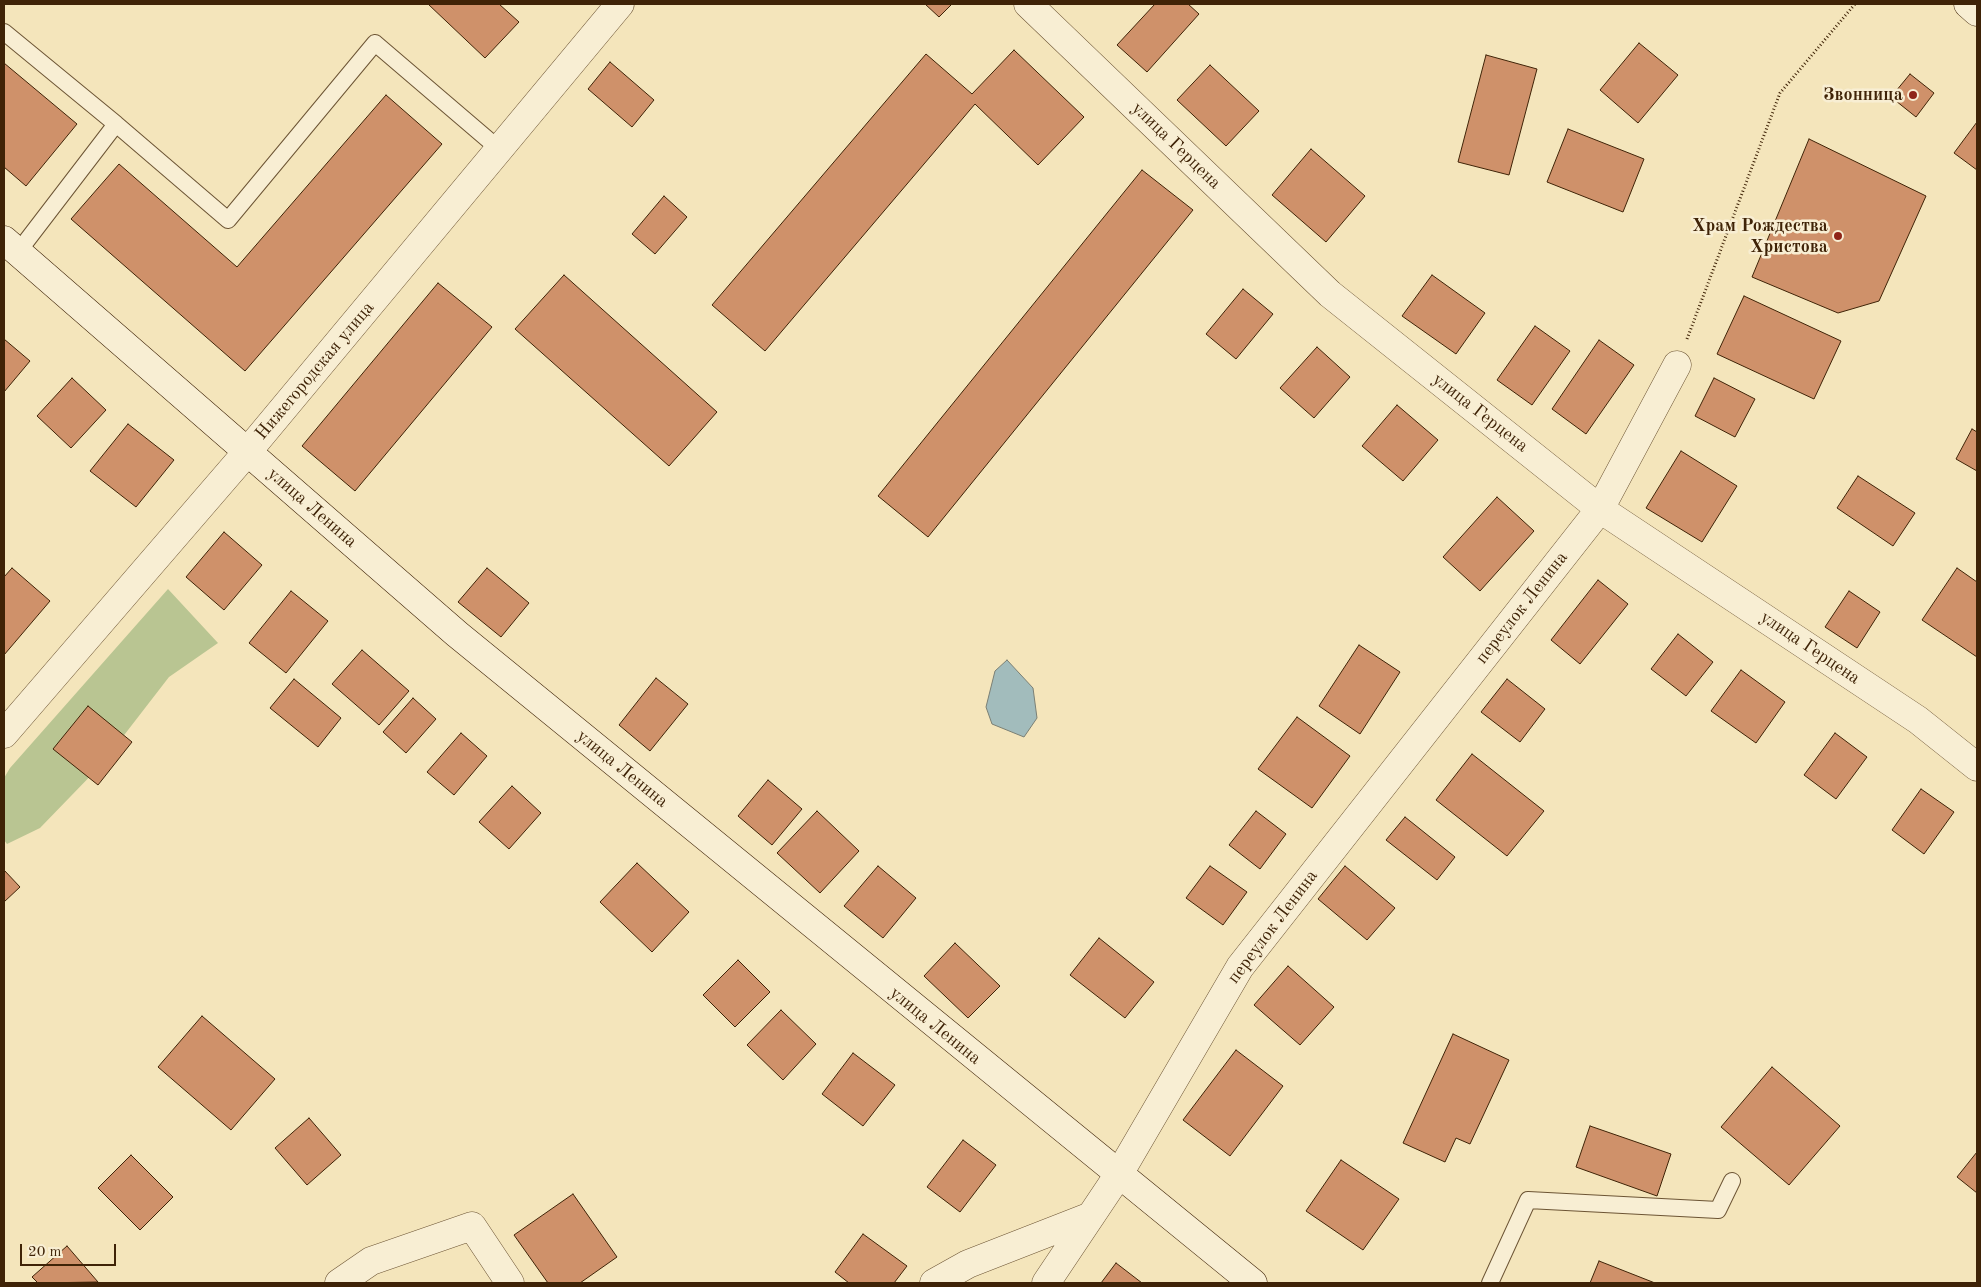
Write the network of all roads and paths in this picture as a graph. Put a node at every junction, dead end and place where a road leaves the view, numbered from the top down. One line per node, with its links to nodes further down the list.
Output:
1 (620, 4): 8 (street, Нижегородская улица)
2 (1028, 4): 12 (street, улица Герцена)
3 (1855, 4): 10 (path)
4 (1968, 4): 5 (street)
5 (1977, 12)
6 (4, 32): 7 (lane)
7 (116, 124): 8 (lane); 9 (lane)
8 (499, 149): 11 (street, Нижегородская улица)
9 (11, 246): 11 (street, улица Ленина)
10 (1678, 365): 12 (street, переулок Ленина)
11 (248, 451): 13 (street, Нижегородская улица); 15 (street, улица Ленина)
12 (1600, 509): 14 (street, улица Герцена); 15 (street, переулок Ленина)
13 (4, 734)
14 (1977, 767)
15 (1119, 1174): 17 (street, переулок Ленина); 22 (street, улица Ленина)
16 (1732, 1181): 23 (lane)
17 (1091, 1216): 20 (street); 21 (street, переулок Ленина)
18 (339, 1283): 19 (street)
19 (510, 1283)
20 (934, 1283)
21 (1046, 1283)
22 (1253, 1283)
23 (1490, 1283)

